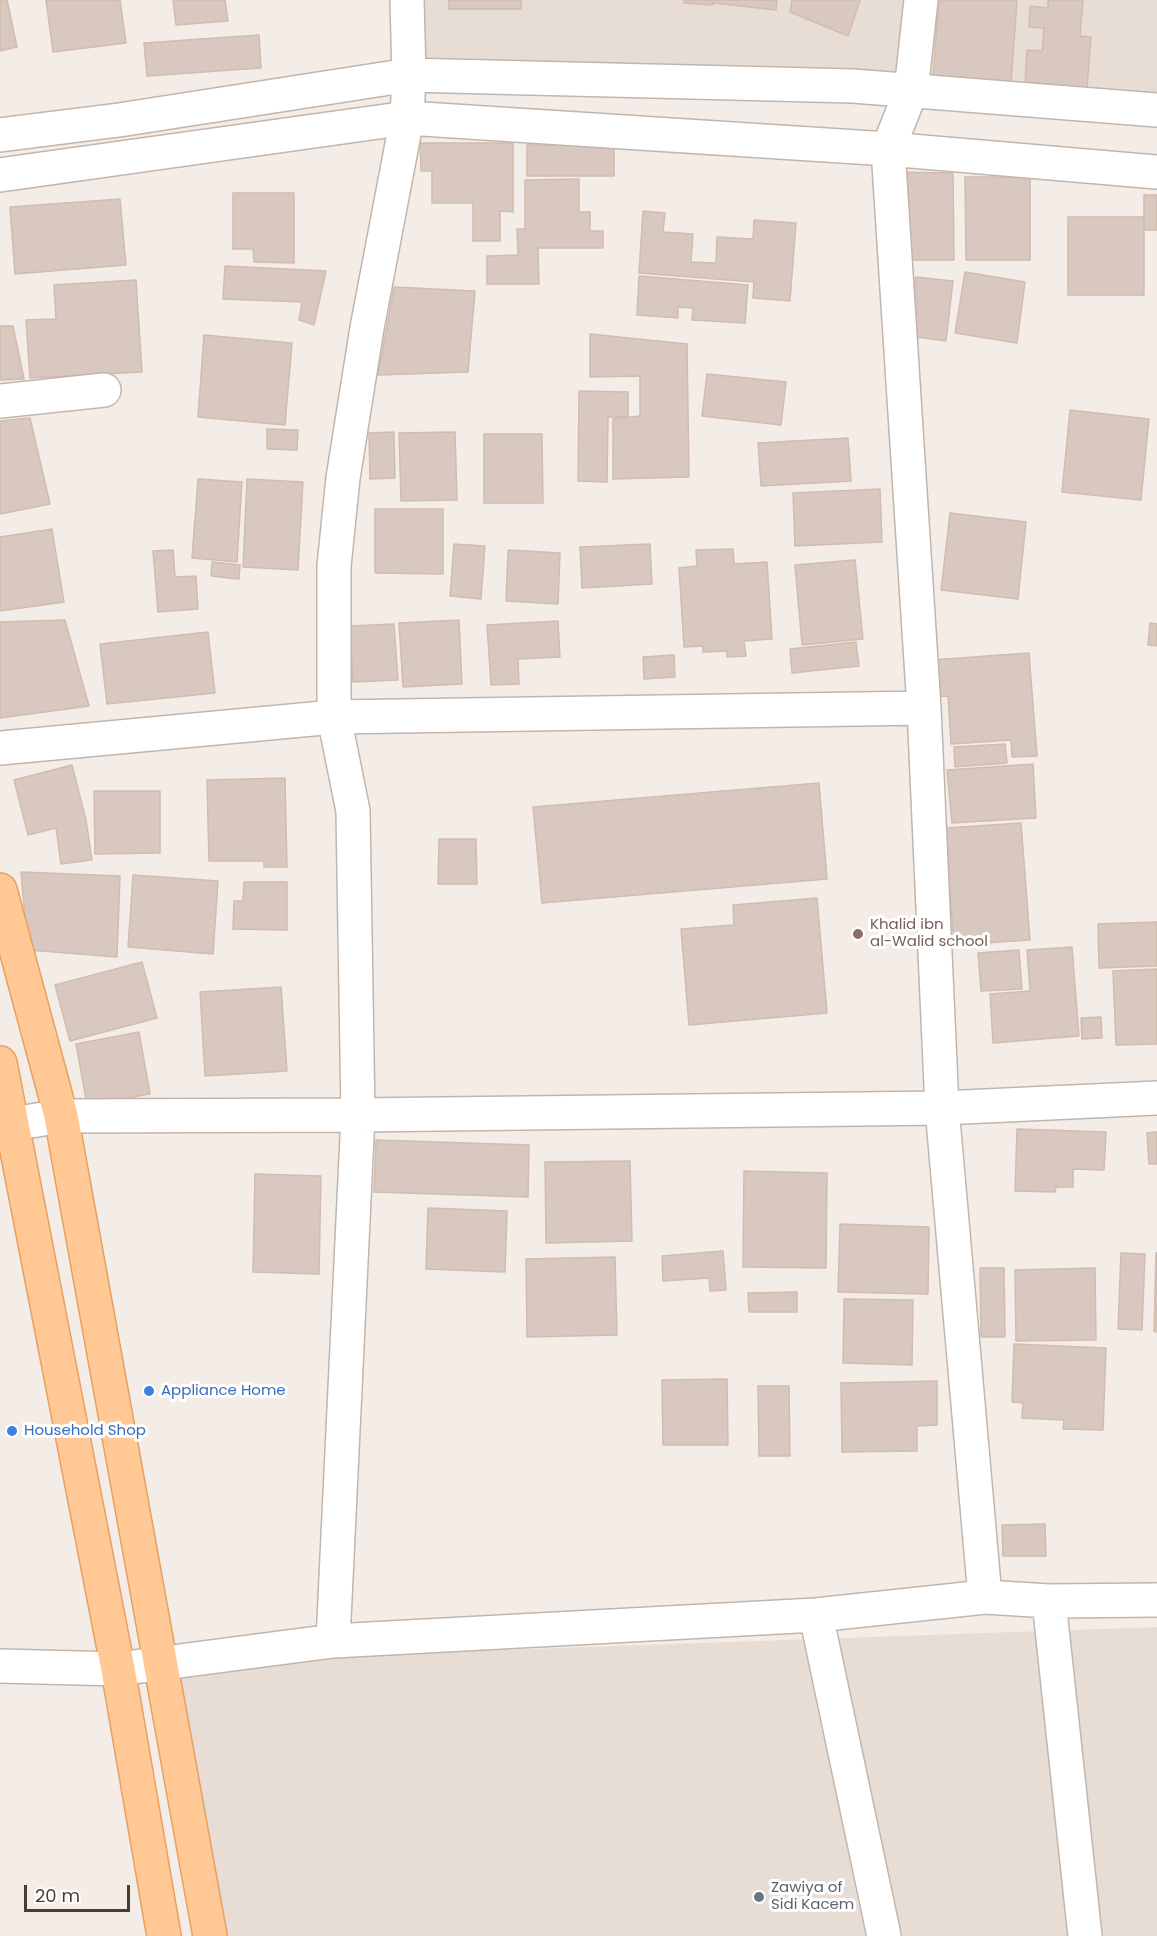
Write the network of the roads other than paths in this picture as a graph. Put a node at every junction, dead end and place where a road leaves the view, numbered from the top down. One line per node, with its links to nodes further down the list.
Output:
1 (407, 0): 3 (street)
2 (921, 0): 4 (street)
3 (410, 75): 4 (street); 6 (street); 7 (street)
4 (911, 91): 5 (street); 8 (street)
5 (1157, 110)
6 (407, 118): 8 (street); 10 (street); 14 (street)
7 (0, 135)
8 (888, 149): 9 (street); 13 (street)
9 (1157, 172)
10 (0, 175)
11 (104, 390): 12 (street)
12 (0, 401)
13 (924, 708): 14 (street); 19 (street)
14 (334, 717): 15 (street); 20 (street)
15 (0, 748)
16 (0, 891): 21 (main road)
17 (0, 1063): 22 (main road)
18 (1157, 1098): 19 (street)
19 (942, 1108): 20 (street); 23 (street)
20 (358, 1115): 21 (street); 27 (street)
21 (61, 1116): 22 (street); 28 (main road)
22 (13, 1124): 30 (main road)
23 (985, 1597): 25 (street); 26 (street)
24 (1157, 1600): 25 (street)
25 (1048, 1601): 34 (street)
26 (816, 1615): 27 (street); 33 (street)
27 (333, 1641): 28 (street)
28 (160, 1662): 30 (street); 32 (main road)
29 (0, 1666): 30 (street)
30 (118, 1669): 31 (main road)
31 (164, 1936)
32 (210, 1936)
33 (884, 1936)
34 (1085, 1936)

